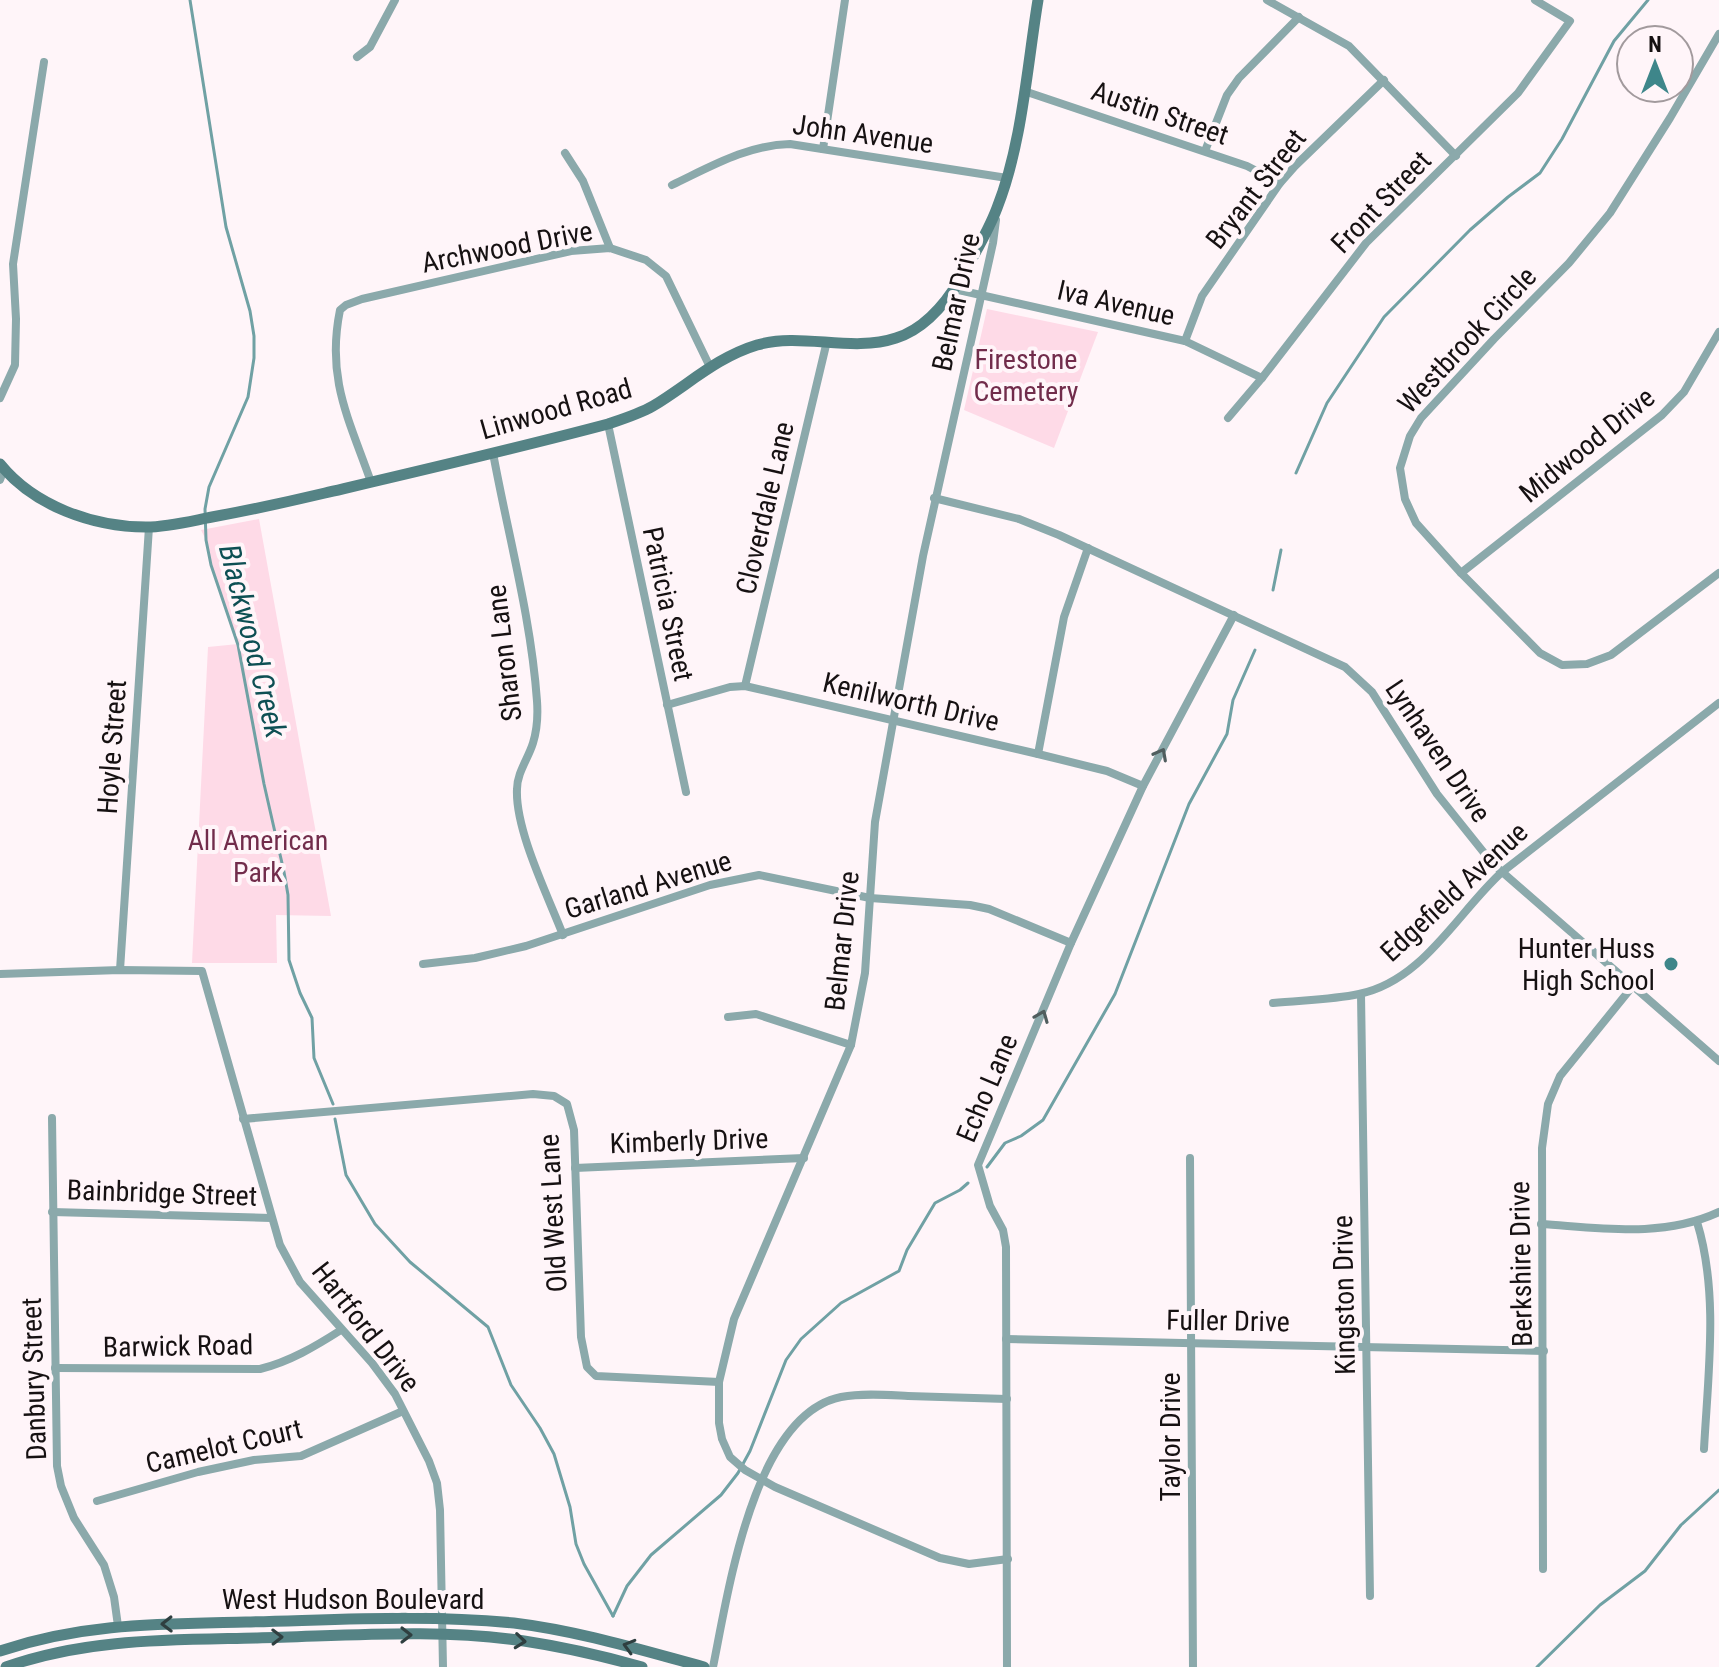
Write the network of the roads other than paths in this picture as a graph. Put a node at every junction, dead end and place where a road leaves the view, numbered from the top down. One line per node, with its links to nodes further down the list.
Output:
1 (395, 0): 8 (street)
2 (845, 0): 12 (street)
3 (1038, 0): 11 (main road, Linwood Road)
4 (1267, 0): 6 (street)
5 (1535, 0): 15 (street, Front Street)
6 (1299, 17): 10 (street); 13 (street)
7 (1719, 34): 37 (street, Westbrook Circle)
8 (357, 57)
9 (44, 62): 28 (street)
10 (1384, 80): 15 (street); 17 (street, Bryant Street)
11 (1024, 91): 13 (street, Austin Street); 16 (main road, Linwood Road)
12 (823, 149): 16 (street, John Avenue); 18 (street, John Avenue)
13 (1205, 151): 17 (street, Austin Street)
14 (565, 153): 20 (street)
15 (1456, 156): 27 (street, Front Street)
16 (1007, 178): 19 (main road, Linwood Road)
17 (1280, 183): 25 (street, Bryant Street)
18 (672, 185)
19 (997, 207): 21 (main road, Linwood Road); 22 (street, Belmar Drive)
20 (610, 248): 26 (street, Archwood Drive); 33 (street, Archwood Drive)
21 (954, 289): 22 (street, Iva Avenue); 24 (main road, Linwood Road)
22 (981, 295): 25 (street, Iva Avenue); 34 (street, Belmar Drive)
23 (1719, 332): 37 (street, Midwood Drive)
24 (827, 341): 26 (main road, Linwood Road); 40 (street, Cloverdale Lane)
25 (1185, 341): 27 (street, Iva Avenue)
26 (710, 367): 30 (main road, Linwood Road)
27 (1262, 378): 29 (street, Front Street)
28 (0, 398)
29 (1228, 418)
30 (608, 424): 31 (main road, Linwood Road); 42 (street, Patricia Street)
31 (493, 453): 33 (main road, Linwood Road); 49 (street, Sharon Lane)
32 (1, 471): 35 (main road, Linwood Road)
33 (371, 482): 35 (main road, Linwood Road)
34 (934, 498): 36 (street, Lynhaven Drive); 43 (street, Belmar Drive)
35 (149, 527): 52 (street, Hoyle Street)
36 (1088, 548): 39 (street, Lynhaven Drive); 44 (street)
37 (1461, 573): 38 (street, Westbrook Circle)
38 (1719, 573)
39 (1234, 615): 45 (street, Echo Lane, one-way to 39); 47 (street, Lynhaven Drive)
40 (745, 686): 42 (street, Kenilworth Drive); 43 (street, Kenilworth Drive)
41 (1719, 703): 47 (street, Edgefield Avenue)
42 (667, 705): 46 (street, Patricia Street)
43 (894, 722): 44 (street, Kenilworth Drive); 48 (street, Belmar Drive)
44 (1038, 754): 45 (street, Kenilworth Drive)
45 (1143, 786): 50 (street, Echo Lane)
46 (686, 792)
47 (1502, 872): 54 (street, Lynhaven Drive); 55 (street, Edgefield Avenue)
48 (870, 898): 49 (street, Garland Avenue); 50 (street, Garland Avenue); 58 (street, Belmar Drive)
49 (563, 935): 51 (street, Garland Avenue)
50 (1071, 943): 71 (street, Echo Lane, one-way to 50)
51 (423, 964)
52 (120, 970): 53 (street); 61 (street, Hartford Drive)
53 (0, 974)
54 (1632, 987): 59 (street, Lynhaven Drive); 69 (street, Berkshire Drive)
55 (1361, 994): 56 (street, Edgefield Avenue); 73 (street, Kingston Drive)
56 (1273, 1003)
57 (728, 1017): 58 (street)
58 (851, 1045): 62 (street, Belmar Drive)
59 (1719, 1061)
60 (52, 1118): 65 (street, Danbury Street)
61 (243, 1119): 64 (street, Old West Lane); 67 (street, Hartford Drive)
62 (804, 1158): 64 (street, Kimberly Drive); 76 (street, Belmar Drive)
63 (1190, 1158): 72 (street, Taylor Drive)
64 (575, 1168): 76 (street, Old West Lane)
65 (52, 1212): 67 (street, Bainbridge Street); 75 (street, Danbury Street)
66 (1719, 1212): 68 (street)
67 (271, 1218): 70 (street, Hartford Drive)
68 (1697, 1222): 69 (street); 79 (street)
69 (1541, 1224): 74 (street, Berkshire Drive)
70 (341, 1330): 75 (street, Barwick Road); 78 (street, Hartford Drive)
71 (1006, 1339): 72 (street, Fuller Drive); 77 (street, Echo Lane)
72 (1192, 1342): 73 (street, Fuller Drive); 95 (street, Taylor Drive)
73 (1367, 1347): 74 (street, Fuller Drive); 84 (street, Kingston Drive)
74 (1544, 1351): 83 (street, Berkshire Drive)
75 (55, 1368): 86 (street, Danbury Street)
76 (719, 1382): 80 (street, Belmar Drive)
77 (1007, 1399): 80 (street); 82 (street, Echo Lane)
78 (403, 1411): 81 (street, Camelot Court); 85 (street, Hartford Drive)
79 (1704, 1449)
80 (761, 1480): 82 (street, Belmar Drive); 93 (street)
81 (97, 1501)
82 (1008, 1559): 94 (street, Echo Lane)
83 (1543, 1569)
84 (1370, 1596)
85 (440, 1618): 86 (main road, West Hudson Boulevard, one-way to 86); 87 (street, Hartford Drive); 92 (main road, West Hudson Boulevard, one-way to 85)
86 (118, 1626): 88 (main road, West Hudson Boulevard)
87 (442, 1635): 89 (main road, West Hudson Boulevard, one-way to 87); 90 (street, Hartford Drive); 91 (main road, West Hudson Boulevard, one-way to 91)
88 (0, 1651)
89 (6, 1667)
90 (443, 1667)
91 (642, 1667)
92 (704, 1667)
93 (713, 1667)
94 (1007, 1667)
95 (1193, 1667)

